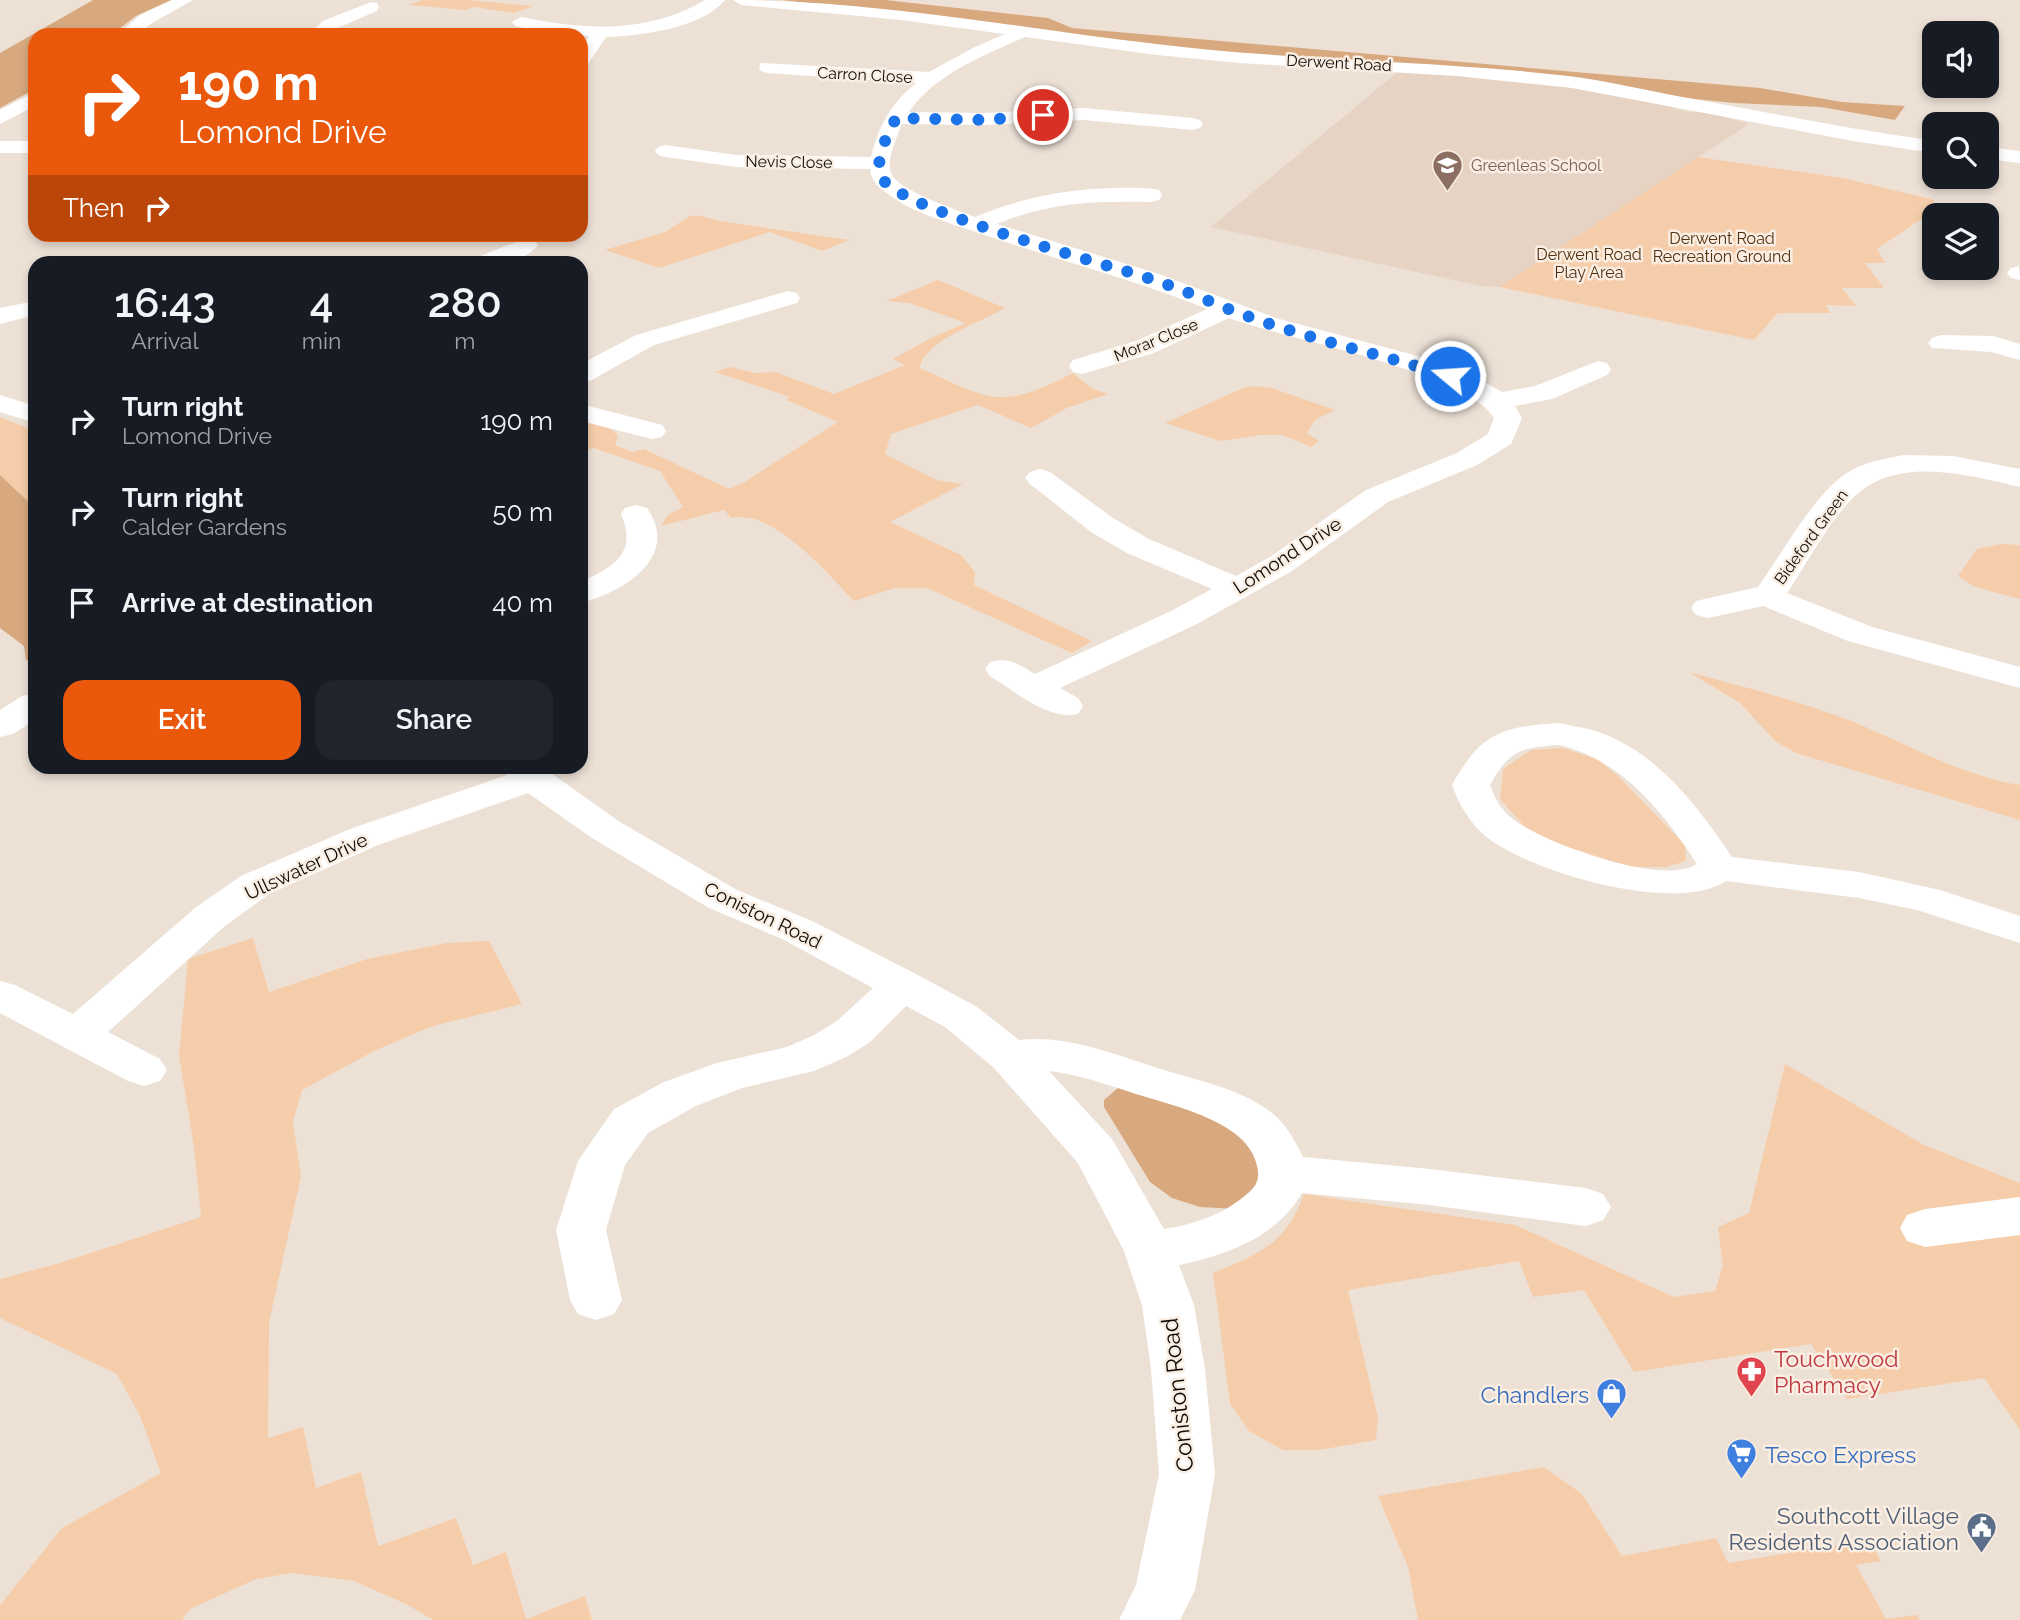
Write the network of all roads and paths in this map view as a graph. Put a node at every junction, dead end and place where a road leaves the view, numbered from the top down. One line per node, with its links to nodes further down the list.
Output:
1 (185, 0): 6 (street)
2 (717, 0): 10 (street)
3 (740, 0): 11 (street, Derwent Road)
4 (371, 7): 7 (street)
5 (521, 22): 8 (street)
6 (135, 28)
7 (325, 28)
8 (549, 28)
9 (588, 31): 10 (street)
10 (601, 32): 12 (street)
11 (1021, 32): 14 (street); 19 (street, Derwent Road)
12 (588, 51)
13 (768, 67): 14 (street, Carron Close)
14 (931, 78): 17 (street)
15 (28, 102): 16 (street)
16 (0, 118)
17 (896, 118): 18 (street); 25 (street)
18 (1193, 124)
19 (1922, 145)
20 (0, 147): 21 (street)
21 (28, 147)
22 (665, 151): 25 (street, Nevis Close)
23 (1999, 155): 24 (street)
24 (2020, 157)
25 (880, 163): 27 (street)
26 (1150, 195): 27 (street)
27 (977, 224): 31 (street)
28 (526, 245): 29 (street)
29 (500, 256)
30 (788, 298): 38 (street)
31 (1228, 309): 36 (street, Morar Close); 39 (street)
32 (28, 310): 33 (street)
33 (0, 316)
34 (1941, 343): 35 (street)
35 (2020, 352)
36 (1080, 365)
37 (1598, 369): 39 (street)
38 (588, 370)
39 (1498, 401): 47 (street, Lomond Drive)
40 (0, 403): 41 (street)
41 (28, 413)
42 (588, 414): 43 (street)
43 (652, 432)
44 (1072, 471): 47 (street)
45 (2020, 478): 49 (street, Bideford Green)
46 (636, 514): 48 (street)
47 (1238, 588): 53 (street, Lomond Drive)
48 (588, 590)
49 (1768, 596): 50 (street, Bideford Green); 52 (street, Bideford Green)
50 (1707, 608)
51 (1002, 668): 53 (street)
52 (2006, 682)
53 (1034, 687): 54 (street)
54 (1065, 706)
55 (28, 708): 56 (street)
56 (0, 726)
57 (523, 774): 63 (street, Ullswater Drive)
58 (527, 774): 61 (street, Coniston Road)
59 (1719, 868): 59 (street); 60 (street)
60 (2020, 930)
61 (903, 985): 64 (street, Coniston Road); 71 (street)
62 (0, 995): 63 (street)
63 (79, 1034): 65 (street)
64 (1010, 1056): 66 (street); 70 (street, Coniston Road)
65 (144, 1070)
66 (1285, 1172): 67 (street); 70 (street)
67 (1586, 1207)
68 (2020, 1216): 69 (street)
69 (1925, 1228)
70 (1149, 1251): 72 (street, Coniston Road)
71 (596, 1300)
72 (1149, 1620)

